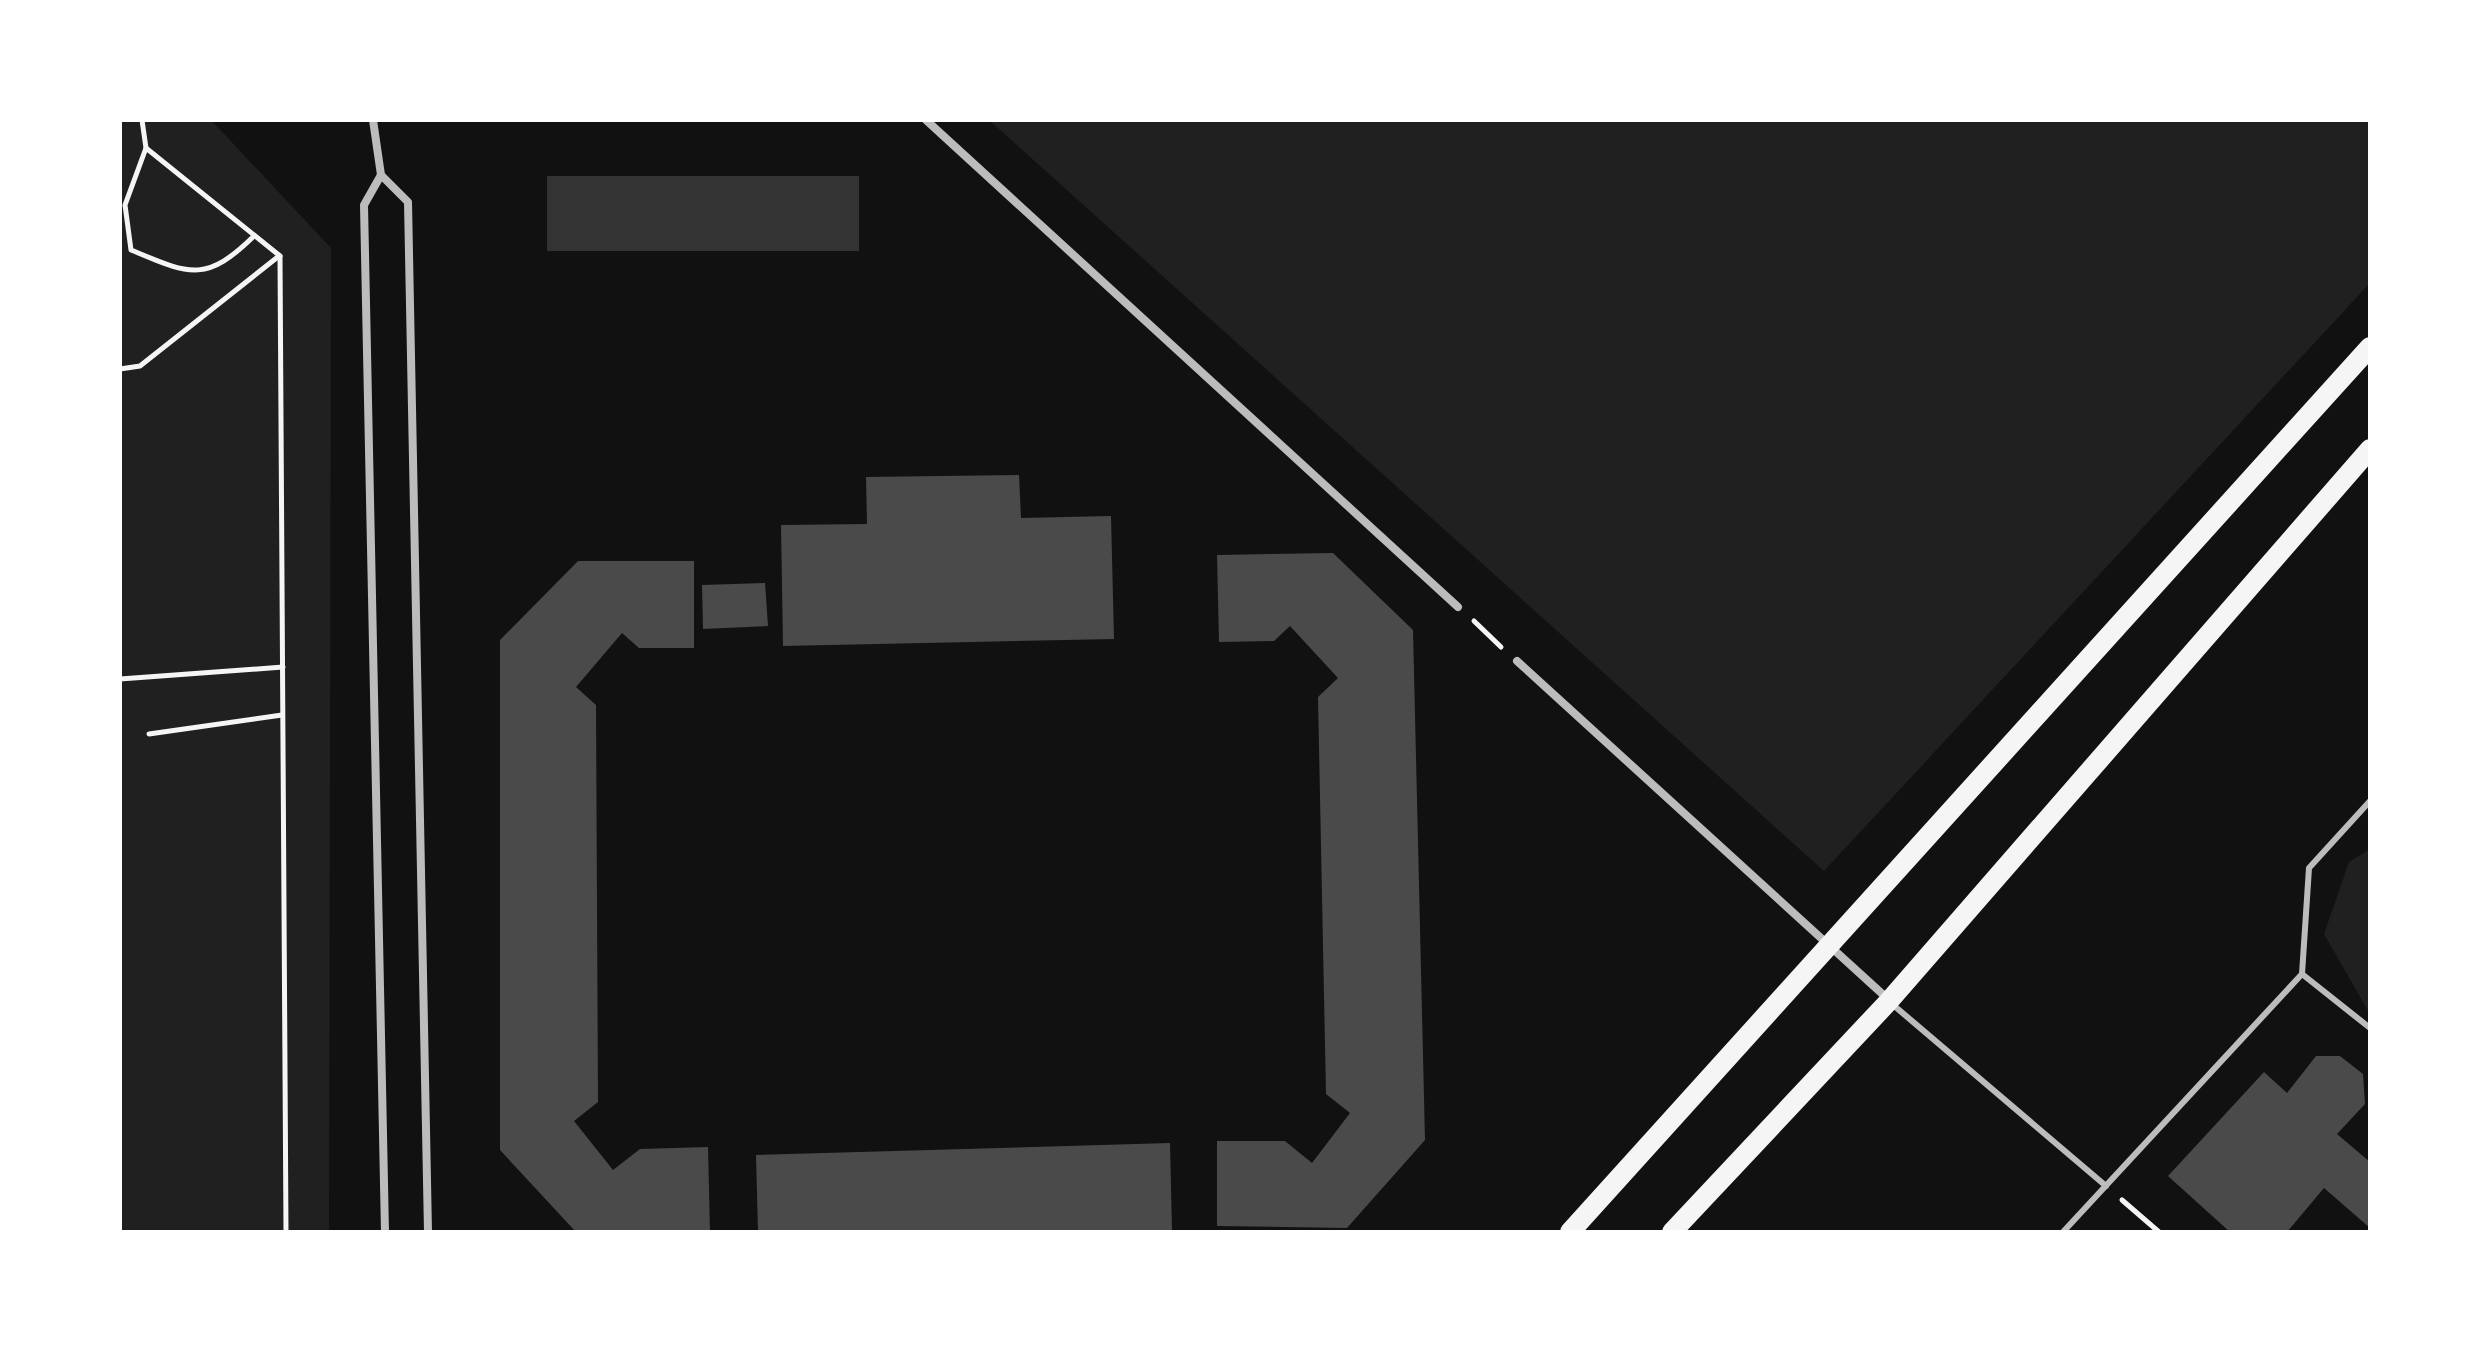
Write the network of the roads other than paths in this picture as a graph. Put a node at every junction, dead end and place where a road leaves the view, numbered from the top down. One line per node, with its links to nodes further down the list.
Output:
1 (373, 120): 3 (street)
2 (926, 120): 6 (street)
3 (381, 175): 14 (street); 15 (street)
4 (2370, 347): 9 (main road)
5 (2370, 449): 11 (main road)
6 (1458, 607)
7 (1517, 661): 9 (street)
8 (2370, 801): 10 (lane)
9 (1829, 948): 11 (street); 16 (main road)
10 (2302, 974): 12 (lane); 13 (lane)
11 (1889, 1001): 13 (lane); 17 (main road)
12 (2370, 1028)
13 (2106, 1186): 18 (lane)
14 (385, 1232)
15 (428, 1232)
16 (1570, 1232)
17 (1672, 1232)
18 (2063, 1232)

